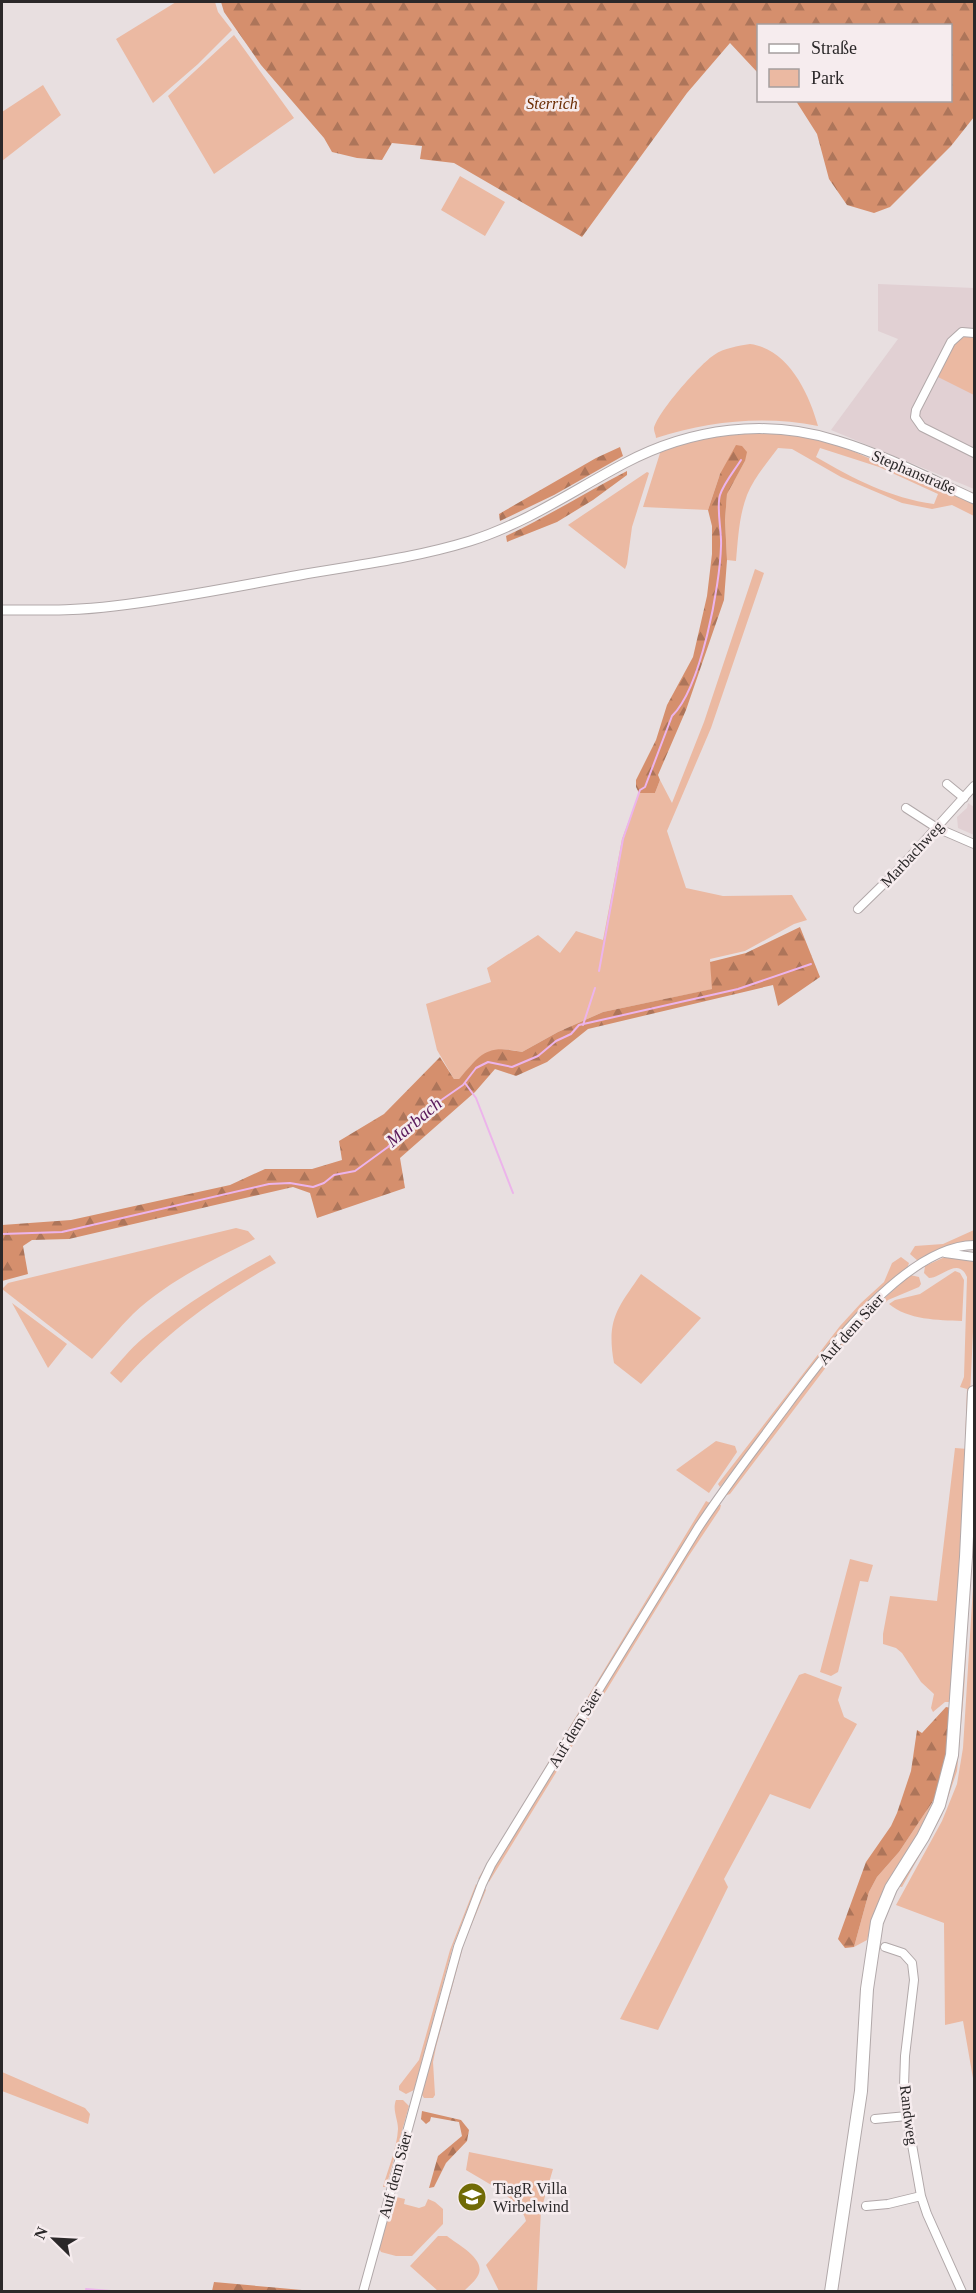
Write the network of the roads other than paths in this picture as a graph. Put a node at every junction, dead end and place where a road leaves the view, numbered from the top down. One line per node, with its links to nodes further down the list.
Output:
1 (975, 333): 2 (street)
2 (975, 453)
3 (975, 498): 4 (street, Stephanstraße)
4 (2, 610)
5 (947, 784): 7 (street)
6 (975, 786): 7 (street, Marbachweg)
7 (964, 798): 9 (street, Marbachweg)
8 (906, 808): 9 (street)
9 (937, 828): 10 (street); 11 (street, Marbachweg)
10 (975, 844)
11 (858, 909)
12 (975, 1245): 13 (street, Auf dem Säer)
13 (943, 1252): 14 (street); 21 (street, Auf dem Säer)
14 (975, 1257)
15 (975, 1392): 22 (main road)
16 (885, 1947): 17 (street, Randweg)
17 (907, 2116): 18 (street); 19 (street, Randweg)
18 (875, 2119)
19 (921, 2196): 20 (street); 23 (street, Randweg)
20 (866, 2206)
21 (363, 2292)
22 (831, 2292)
23 (962, 2292)

